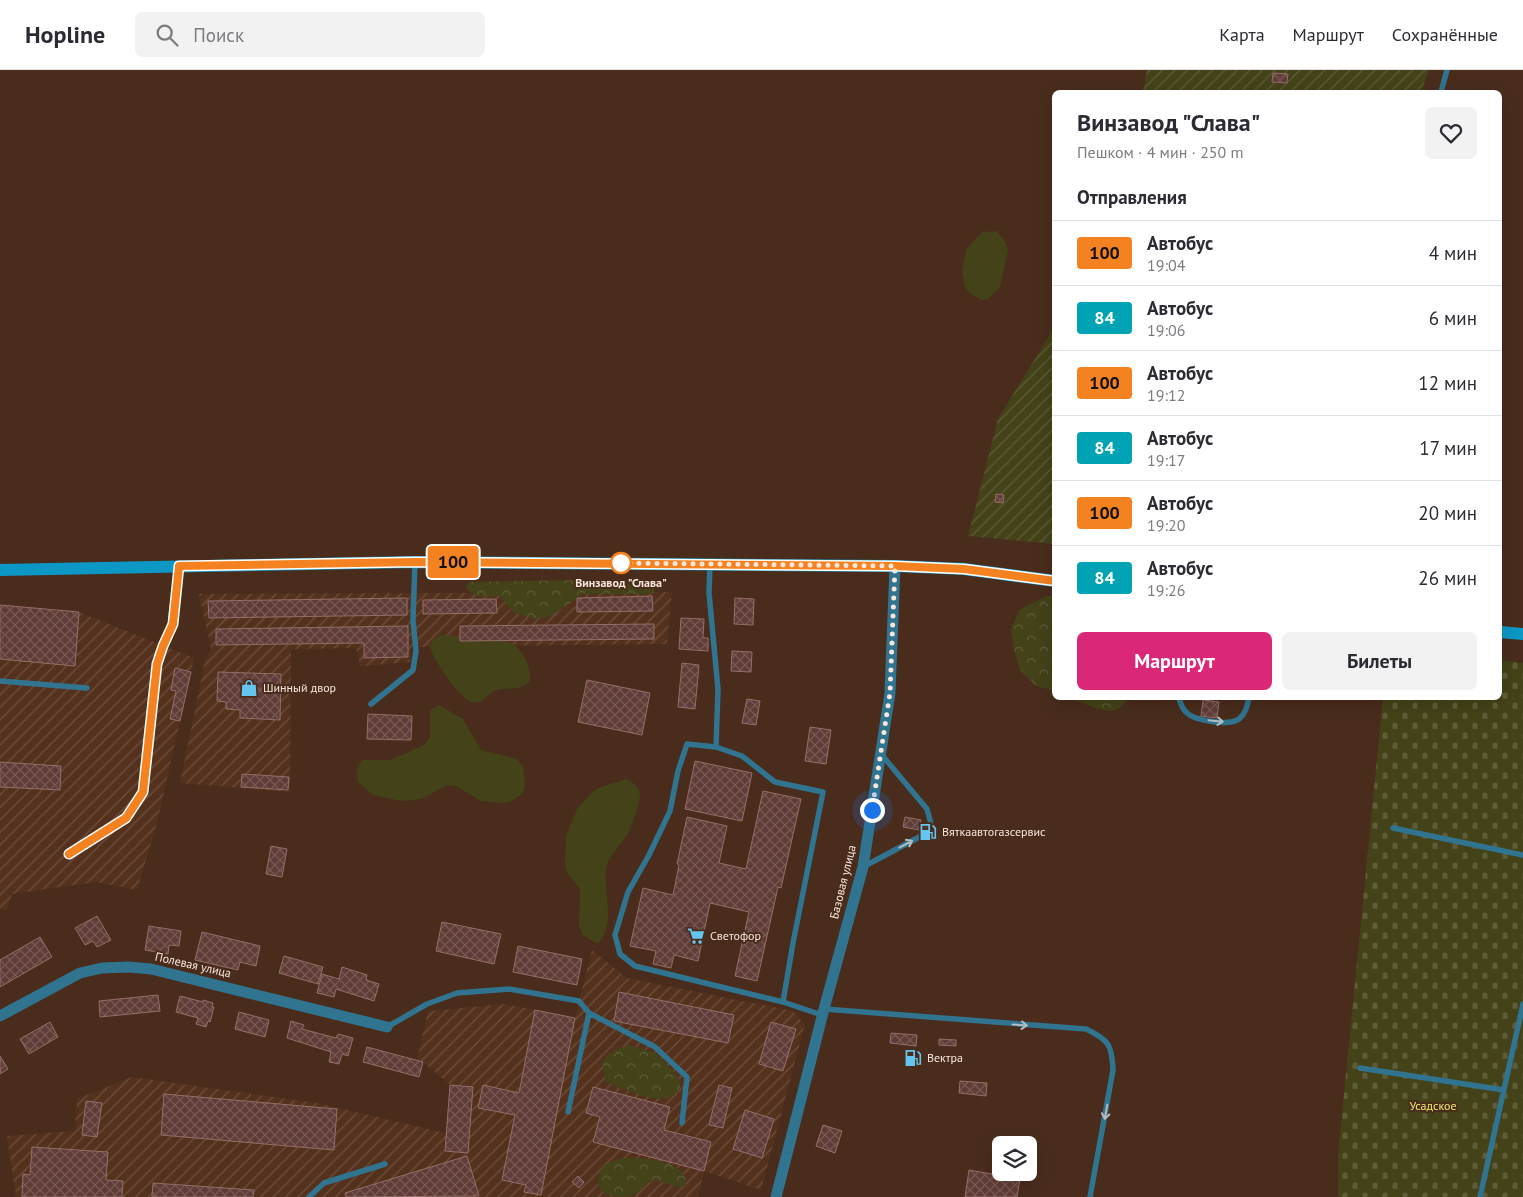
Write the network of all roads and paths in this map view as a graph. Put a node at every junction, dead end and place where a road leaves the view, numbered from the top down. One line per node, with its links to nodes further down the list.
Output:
1 (1447, 70): 2 (lane)
2 (1442, 90)
3 (415, 562): 4 (main road); 5 (main road); 15 (lane)
4 (710, 564): 6 (main road); 16 (lane)
5 (179, 566): 7 (main road); 19 (lane)
6 (895, 566): 8 (main road); 17 (street, Базовая улица)
7 (0, 570)
8 (1052, 581)
9 (1502, 632): 10 (main road)
10 (1523, 634)
11 (0, 681): 12 (lane)
12 (87, 688)
13 (1180, 700): 14 (lane, one-way to 14)
14 (1249, 700)
15 (371, 704)
16 (716, 747): 22 (lane); 22 (lane)
17 (881, 754): 21 (street, Базовая улица); 21 (lane, one-way to 17)
18 (1393, 828): 20 (lane)
19 (69, 854)
20 (1523, 855)
21 (863, 867): 24 (street, Базовая улица)
22 (783, 1002): 24 (lane)
23 (1523, 1004): 29 (lane)
24 (823, 1012): 34 (street, Базовая улица); 35 (lane, one-way to 35)
25 (589, 1013): 27 (lane); 30 (lane); 31 (lane)
26 (0, 1016): 27 (street, Полевая улица)
27 (387, 1027)
28 (1360, 1068): 29 (lane)
29 (1504, 1090): 36 (lane)
30 (568, 1112)
31 (682, 1123)
32 (385, 1164): 33 (lane)
33 (309, 1197)
34 (776, 1197)
35 (1090, 1197)
36 (1480, 1197)

